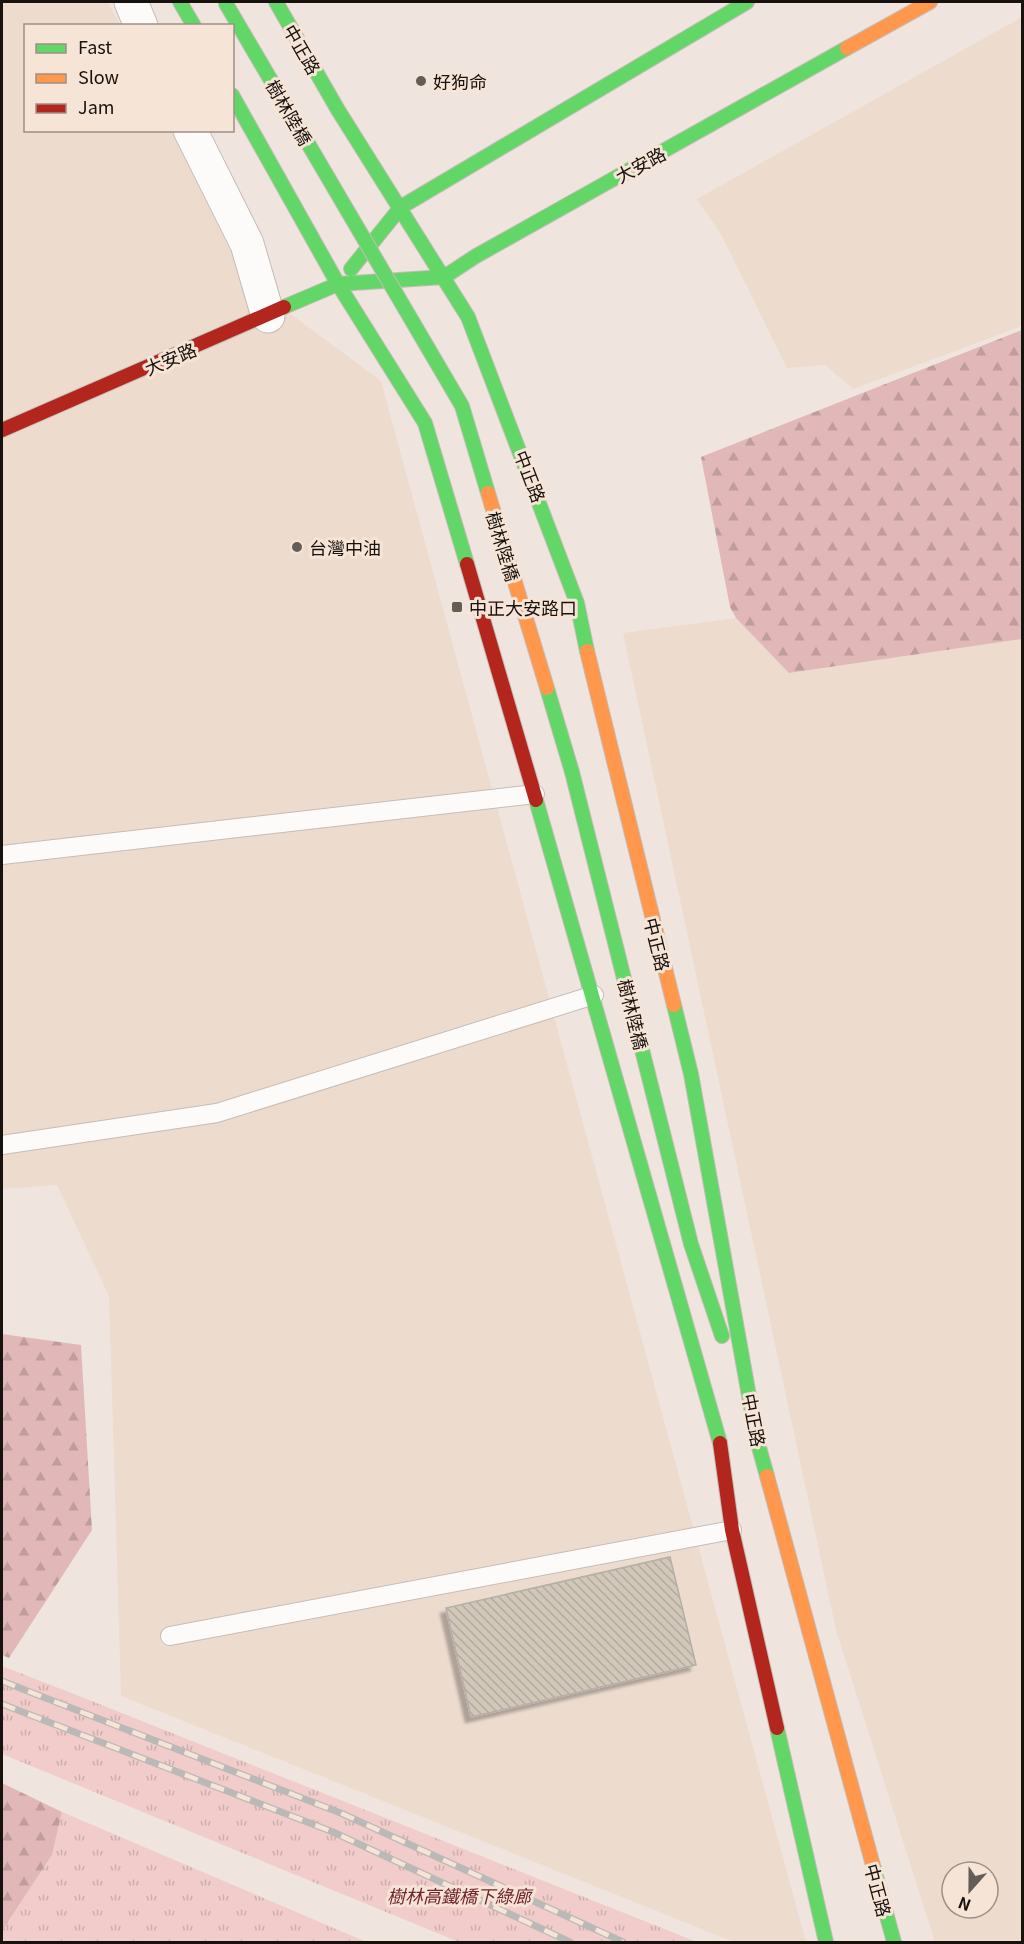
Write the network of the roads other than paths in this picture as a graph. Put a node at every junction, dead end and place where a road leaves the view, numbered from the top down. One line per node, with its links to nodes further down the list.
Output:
1 (131, 2): 9 (street)
2 (165, 2): 10 (street)
3 (180, 2): 11 (main road)
4 (225, 2): 23 (main road, 樹林陸橋, bridge)
5 (276, 2): 14 (main road, 中正路)
6 (747, 2): 8 (main road, 大安路)
7 (930, 2): 15 (main road, 大安路)
8 (722, 8): 14 (main road, 大安路)
9 (140, 24)
10 (181, 24)
11 (193, 24)
12 (234, 99): 16 (main road)
13 (191, 132): 17 (street)
14 (401, 207): 15 (main road, 中正路); 16 (main road, 大安路)
15 (444, 277): 16 (main road, 大安路); 24 (main road, 中正路)
16 (338, 284): 17 (main road, 大安路); 19 (main road)
17 (268, 316): 18 (main road, 大安路)
18 (2, 430)
19 (535, 794): 20 (lane); 21 (main road)
20 (2, 855)
21 (594, 995): 22 (lane); 25 (main road)
22 (2, 1146)
23 (691, 1244): 24 (main road); 25 (main road)
24 (757, 1440): 29 (main road, 中正路)
25 (722, 1449): 26 (main road)
26 (732, 1530): 27 (lane); 28 (main road)
27 (170, 1636)
28 (826, 1942)
29 (894, 1942)

